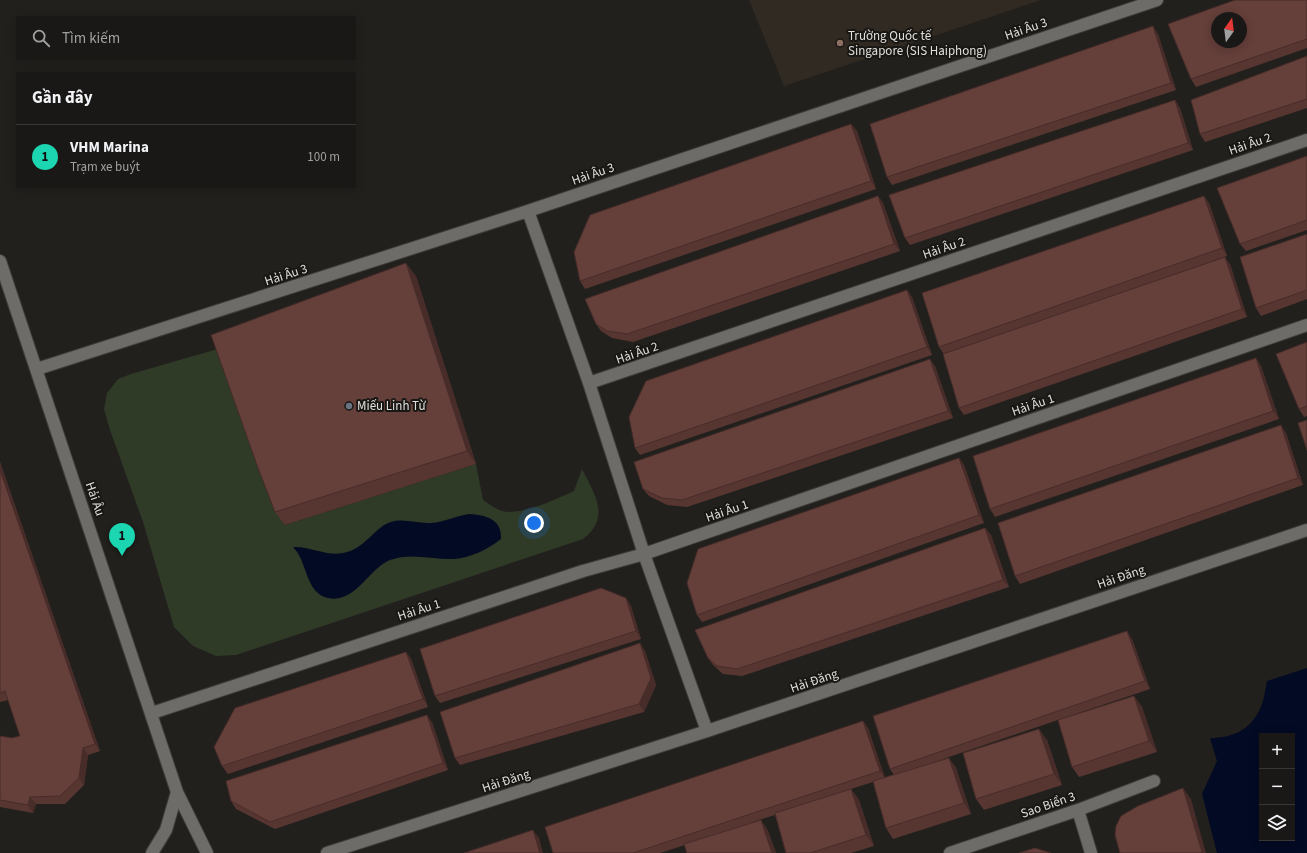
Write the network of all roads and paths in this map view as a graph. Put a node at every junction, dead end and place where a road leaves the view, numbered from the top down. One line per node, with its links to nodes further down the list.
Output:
1 (1157, 0): 3 (lane, Hải Âu 3)
2 (1307, 140): 7 (lane, Hải Âu 2)
3 (528, 211): 6 (lane, Hải Âu 3); 7 (lane)
4 (0, 261): 6 (lane, Hải Âu)
5 (1307, 326): 9 (lane, Hải Âu 1)
6 (37, 369): 10 (lane, Hải Âu)
7 (589, 384): 9 (lane)
8 (1307, 530): 11 (lane, Hải Đăng)
9 (644, 554): 10 (lane, Hải Âu 1); 11 (lane)
10 (152, 713): 13 (lane, Hải Âu)
11 (706, 731): 17 (lane, Hải Đăng)
12 (1154, 781): 14 (lane, Sao Biển 3)
13 (177, 792): 15 (lane); 16 (lane, Hải Âu)
14 (1078, 810): 18 (lane, Sao Biển 3); 19 (lane)
15 (152, 853)
16 (207, 853)
17 (327, 853)
18 (950, 853)
19 (1092, 853)

